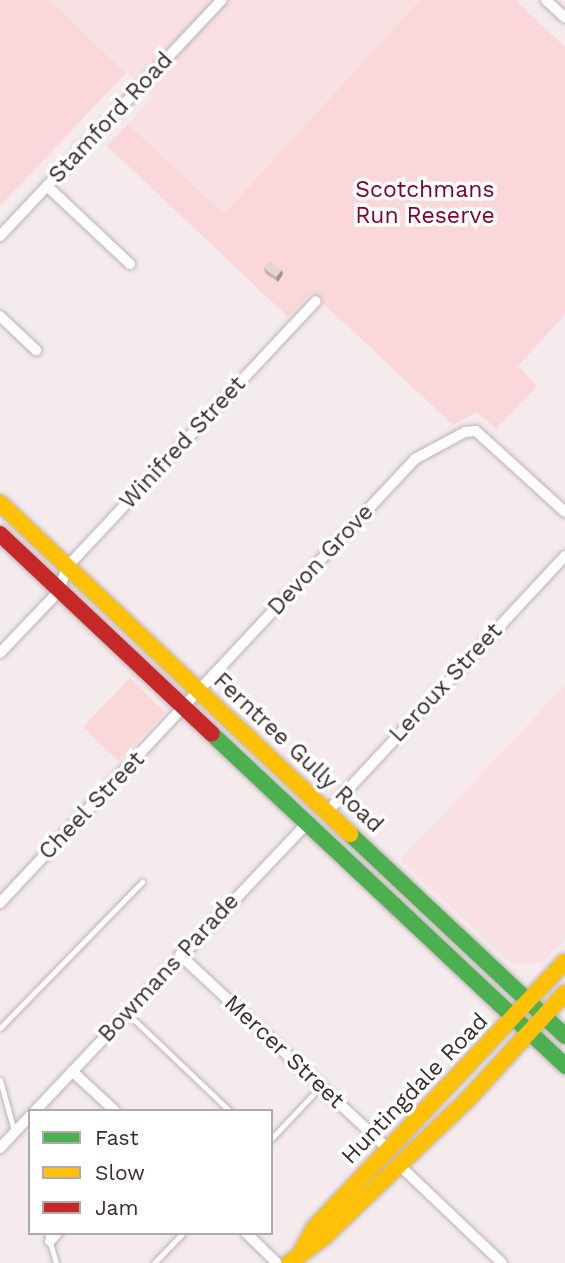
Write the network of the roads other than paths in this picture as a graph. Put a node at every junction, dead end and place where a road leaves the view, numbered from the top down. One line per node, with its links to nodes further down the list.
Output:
1 (222, 0): 4 (street, Stamford Road)
2 (546, 0): 3 (street)
3 (565, 18)
4 (47, 186): 5 (street, Stamford Road); 6 (street)
5 (0, 236)
6 (130, 264)
7 (316, 300): 14 (street, Winifred Street)
8 (0, 316): 9 (street)
9 (36, 350)
10 (0, 503): 14 (main road, Ferntree Gully Road)
11 (565, 512): 17 (street, Devon Grove)
12 (0, 534): 15 (main road, Ferntree Gully Road)
13 (565, 556): 19 (street, Leroux Street)
14 (67, 567): 15 (street, Winifred Street); 17 (main road, Ferntree Gully Road)
15 (59, 591): 16 (street); 18 (main road, Ferntree Gully Road)
16 (0, 653)
17 (198, 691): 18 (street, Devon Grove); 19 (main road, Ferntree Gully Road)
18 (185, 709): 20 (main road, Ferntree Gully Road); 22 (street, Cheel Street)
19 (328, 811): 26 (main road, Ferntree Gully Road)
20 (305, 825): 23 (street, Bowmans Parade); 29 (main road, Ferntree Gully Road)
21 (142, 882): 30 (lane)
22 (0, 903)
23 (180, 955): 27 (street, Bowmans Parade); 36 (street, Mercer Street)
24 (565, 962): 26 (main road, Huntingdale Road)
25 (565, 993): 28 (main road, Huntingdale Road)
26 (528, 1001): 28 (main road, Ferntree Gully Road); 29 (main road, Huntingdale Road)
27 (126, 1013): 34 (street, Bowmans Parade); 39 (lane)
28 (544, 1015): 31 (main road, Huntingdale Road); 32 (main road, Ferntree Gully Road)
29 (512, 1020): 31 (main road, Ferntree Gully Road); 44 (main road, Huntingdale Road)
30 (0, 1028)
31 (528, 1034): 33 (main road, Ferntree Gully Road); 45 (main road, Huntingdale Road)
32 (565, 1036)
33 (565, 1066)
34 (72, 1071): 37 (street, Bowmans Parade); 38 (street)
35 (0, 1080): 41 (lane)
36 (321, 1086): 42 (lane); 44 (street, Mercer Street)
37 (36, 1109)
38 (113, 1109)
39 (228, 1109)
40 (28, 1118): 41 (street)
41 (15, 1132): 43 (street)
42 (273, 1137)
43 (0, 1148)
44 (388, 1149): 49 (main road, Huntingdale Road)
45 (399, 1165): 49 (main road, Huntingdale Road); 54 (street)
46 (181, 1235): 51 (lane)
47 (248, 1235): 52 (street)
48 (51, 1236): 50 (lane)
49 (302, 1250): 53 (main road, Huntingdale Road)
50 (56, 1263)
51 (154, 1263)
52 (277, 1263)
53 (289, 1263)
54 (502, 1263)

